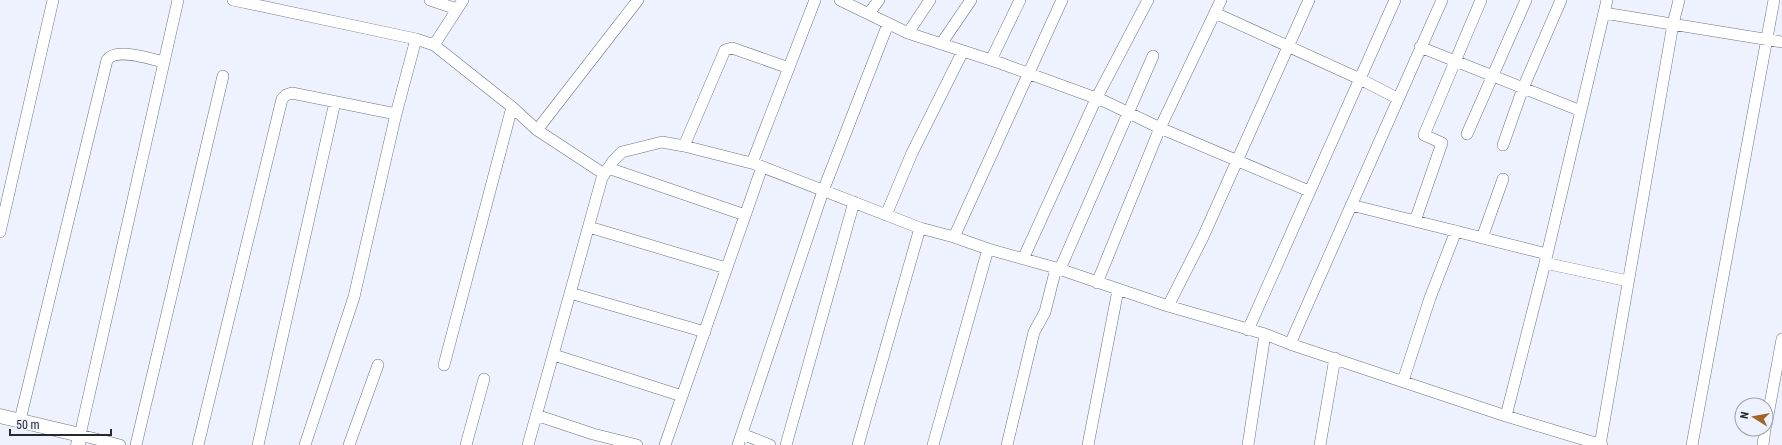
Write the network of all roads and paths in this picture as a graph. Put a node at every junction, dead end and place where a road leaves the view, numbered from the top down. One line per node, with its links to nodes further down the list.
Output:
1 (53, 0): 75 (street)
2 (178, 0): 42 (street)
3 (430, 0): 24 (street)
4 (638, 0): 57 (street)
5 (815, 0): 43 (street)
6 (840, 0): 25 (street)
7 (879, 0): 25 (street)
8 (930, 0): 30 (street)
9 (971, 0): 34 (street)
10 (1020, 0): 40 (street)
11 (1062, 0): 44 (street)
12 (1148, 0): 50 (street)
13 (1221, 0): 26 (street)
14 (1309, 0): 36 (street)
15 (1395, 0): 47 (street)
16 (1442, 0): 37 (street)
17 (1481, 0): 41 (street)
18 (1526, 0): 46 (street)
19 (1561, 0): 48 (street)
20 (1607, 0): 27 (street)
21 (1679, 0): 29 (street)
22 (1774, 0): 32 (street)
23 (238, 1): 31 (street)
24 (460, 4): 35 (street)
25 (869, 13): 28 (street)
26 (1215, 13): 36 (street); 56 (street)
27 (1604, 13): 29 (street); 53 (street)
28 (888, 24): 30 (street); 65 (street)
29 (1673, 24): 32 (street); 83 (street)
30 (908, 33): 34 (street)
31 (416, 39): 35 (street); 55 (street)
32 (1767, 40): 33 (street); 129 (street)
33 (1782, 42)
34 (941, 44): 38 (street)
35 (434, 45): 52 (street)
36 (1287, 47): 47 (street); 61 (street)
37 (1420, 47): 41 (street); 49 (street)
38 (963, 51): 40 (street); 70 (street)
39 (1153, 56): 54 (street)
40 (991, 60): 44 (street)
41 (1455, 61): 46 (street); 71 (street)
42 (164, 62): 105 (street); 108 (street)
43 (789, 68): 60 (street); 62 (street)
44 (1027, 74): 50 (street); 76 (street)
45 (223, 76): 110 (street)
46 (1492, 76): 48 (street); 58 (street)
47 (1360, 79): 49 (street); 66 (street)
48 (1523, 88): 53 (street); 59 (street)
49 (1397, 98): 68 (street)
50 (1096, 99): 54 (street); 79 (street)
51 (334, 102): 55 (street); 111 (street); 112 (street)
52 (512, 107): 57 (street); 96 (street)
53 (1582, 111): 80 (street)
54 (1128, 113): 56 (street); 82 (street)
55 (396, 114): 113 (street)
56 (1160, 128): 61 (street); 84 (street)
57 (537, 130): 63 (street)
58 (1467, 134)
59 (1504, 145)
60 (684, 146): 62 (street); 63 (street)
61 (1238, 161): 66 (street); 87 (street)
62 (757, 165): 65 (street); 69 (street)
63 (606, 171): 69 (street); 72 (street)
64 (1503, 179): 77 (street)
65 (823, 191): 67 (street); 106 (street)
66 (1309, 191): 88 (street)
67 (854, 202): 70 (street); 121 (street)
68 (1350, 205): 71 (street); 92 (street)
69 (745, 215): 81 (street)
70 (886, 215): 73 (street)
71 (1415, 221): 74 (street)
72 (588, 227): 81 (street); 86 (street)
73 (920, 228): 76 (street); 122 (street)
74 (1456, 231): 77 (street); 99 (street)
75 (0, 232)
76 (954, 237): 78 (street)
77 (1482, 238): 80 (street)
78 (988, 249): 79 (street); 123 (street)
79 (1023, 259): 82 (street)
80 (1546, 259): 83 (street); 104 (street)
81 (726, 268): 89 (street)
82 (1058, 269): 84 (street); 124 (street)
83 (1628, 280): 128 (street)
84 (1097, 282): 85 (street)
85 (1118, 290): 87 (street); 125 (street)
86 (570, 293): 89 (street); 93 (street)
87 (1168, 306): 88 (street)
88 (1248, 330): 90 (street)
89 (705, 332): 100 (street)
90 (1265, 334): 92 (street); 126 (street)
91 (1782, 339): 97 (street)
92 (1290, 344): 94 (street)
93 (554, 355): 100 (street); 102 (street)
94 (1335, 358): 99 (street); 127 (street)
95 (378, 365): 114 (street)
96 (444, 365)
97 (1778, 377): 101 (street)
98 (484, 379): 115 (street)
99 (1403, 381): 104 (street)
100 (682, 396): 118 (street)
101 (1773, 397)
102 (536, 415): 107 (street); 116 (street)
103 (0, 416): 105 (street)
104 (1506, 416): 128 (street)
105 (20, 420): 108 (street)
106 (742, 434): 119 (street); 120 (street)
107 (593, 439): 117 (street)
108 (79, 440): 109 (street)
109 (120, 445)
110 (136, 445)
111 (198, 445)
112 (258, 445)
113 (305, 445)
114 (349, 445)
115 (466, 445)
116 (528, 445)
117 (637, 445)
118 (665, 445)
119 (738, 445)
120 (770, 445)
121 (786, 445)
122 (858, 445)
123 (932, 445)
124 (1007, 445)
125 (1088, 445)
126 (1248, 445)
127 (1320, 445)
128 (1601, 445)
129 (1692, 445)

